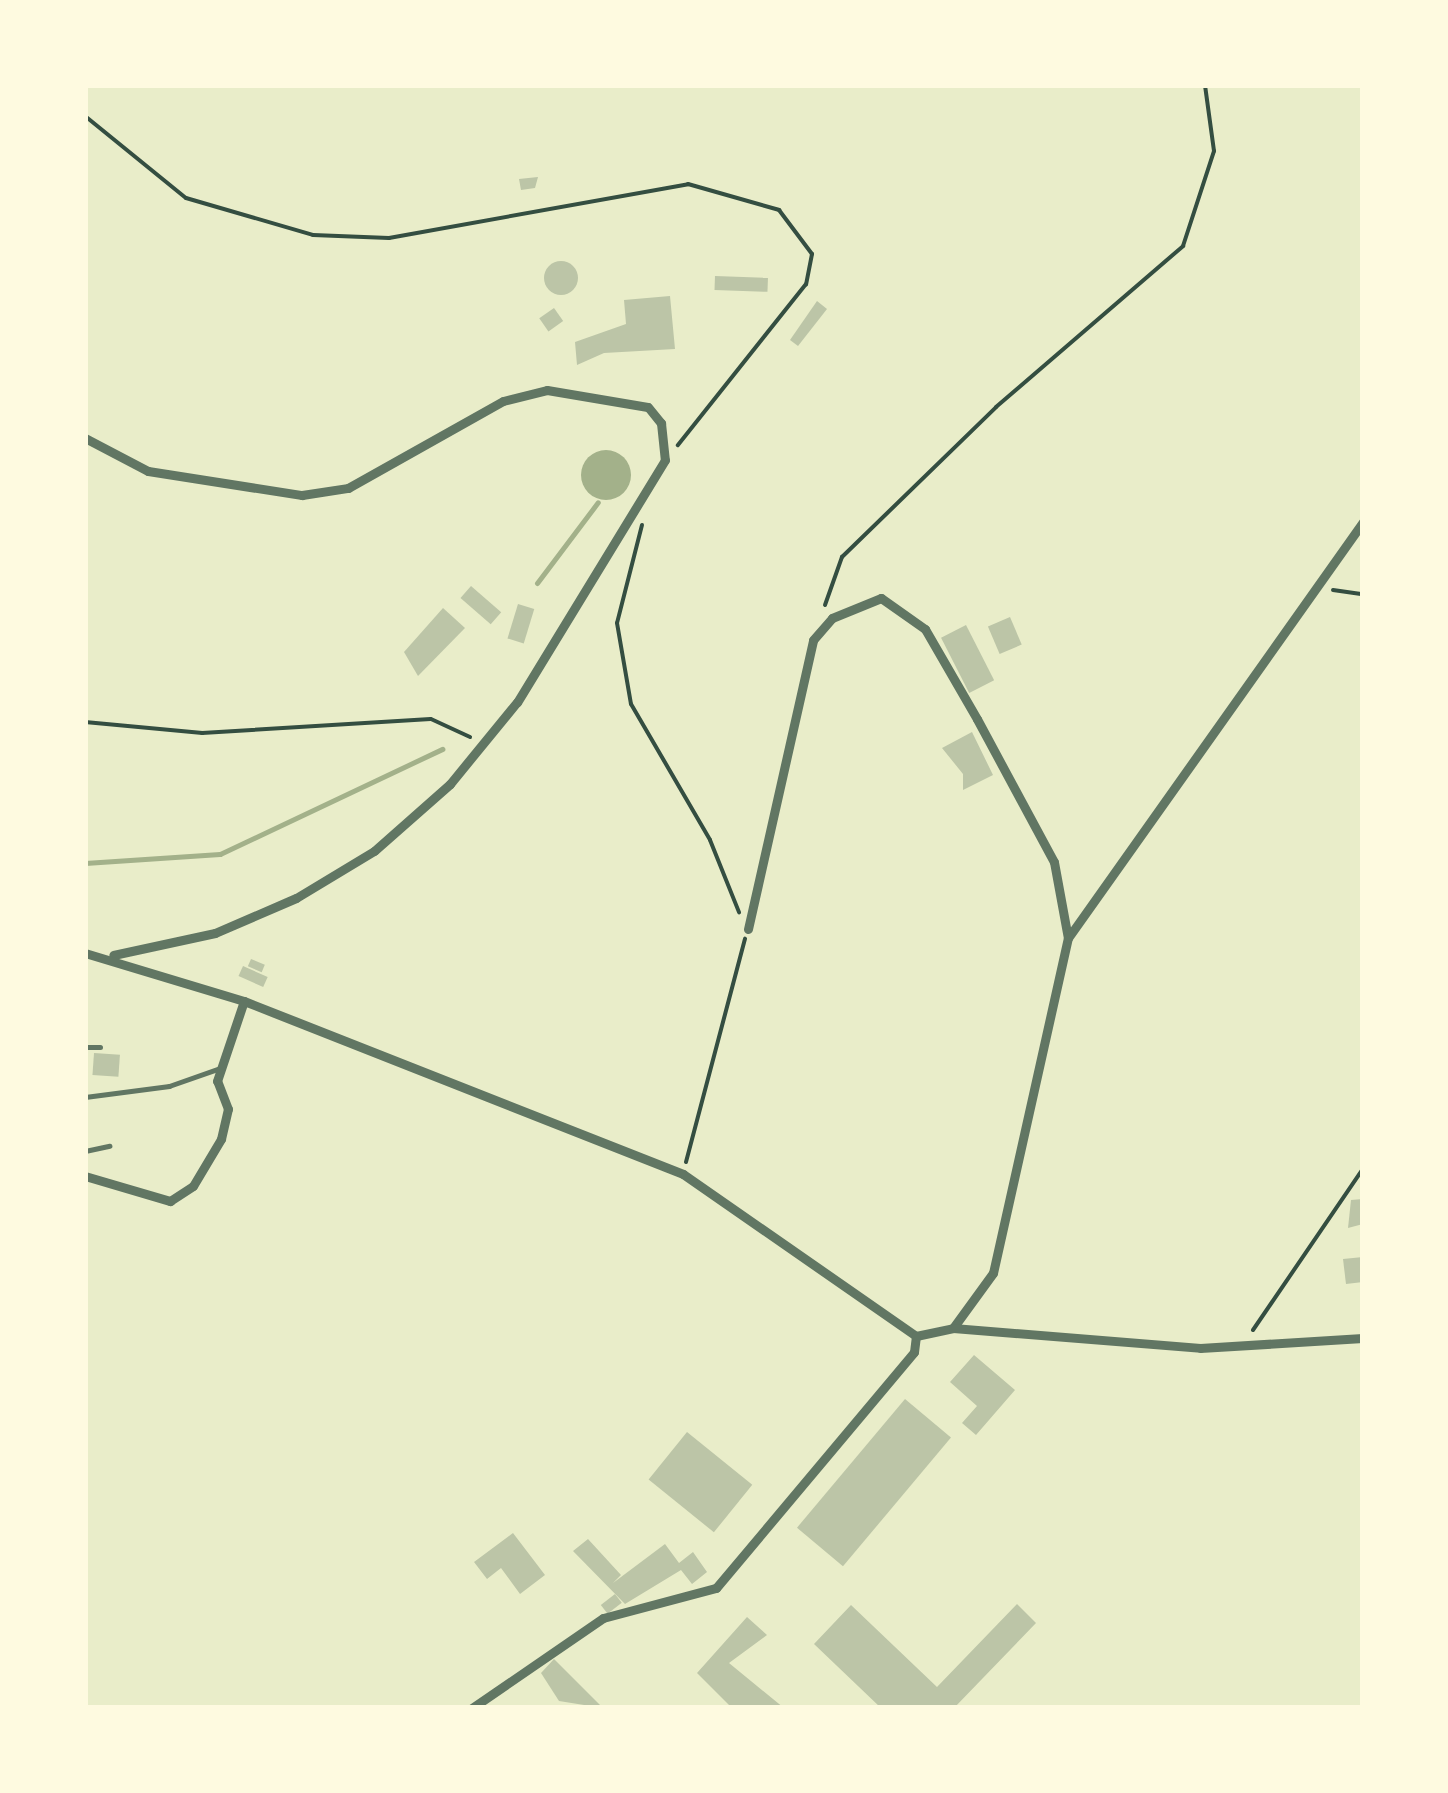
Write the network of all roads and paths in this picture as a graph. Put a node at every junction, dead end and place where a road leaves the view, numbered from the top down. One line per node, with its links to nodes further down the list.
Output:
1 (1204, 85): 9 (path)
2 (85, 116): 4 (path)
3 (85, 438): 4 (street)
4 (665, 460): 5 (street)
5 (644, 500): 11 (street); 12 (path)
6 (1363, 522): 7 (street)
7 (1314, 588): 8 (path); 13 (street)
8 (1363, 594)
9 (813, 640): 12 (street); 13 (street)
10 (85, 722): 11 (path)
11 (483, 743): 15 (street)
12 (748, 930): 24 (path)
13 (1068, 938): 26 (street)
14 (85, 953): 15 (street)
15 (110, 956): 16 (street)
16 (244, 1000): 19 (street); 24 (street)
17 (85, 1047): 18 (lane)
18 (100, 1047)
19 (220, 1068): 20 (lane); 25 (street)
20 (85, 1097)
21 (109, 1146): 22 (lane)
22 (85, 1151)
23 (1363, 1169): 29 (path)
24 (683, 1174): 27 (street)
25 (85, 1176)
26 (953, 1328): 27 (street); 29 (street)
27 (916, 1336): 30 (street)
28 (1363, 1338): 29 (street)
29 (1242, 1347)
30 (472, 1708)

